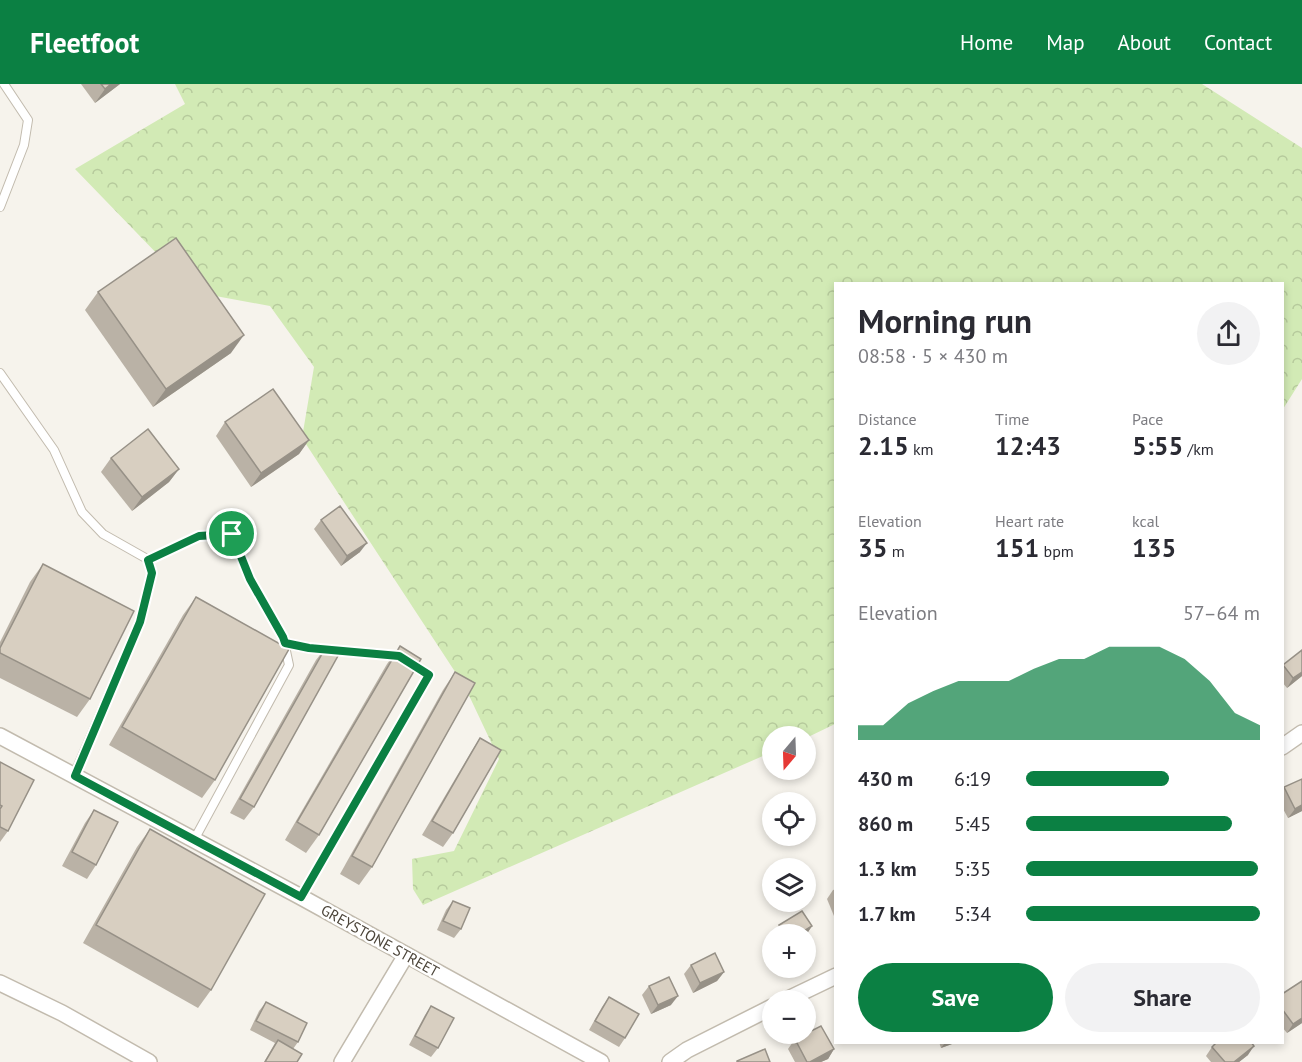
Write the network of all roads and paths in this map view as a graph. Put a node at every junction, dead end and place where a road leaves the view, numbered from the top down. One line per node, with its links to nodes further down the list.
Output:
1 (4, 84): 2 (lane)
2 (0, 207)
3 (0, 373): 4 (lane)
4 (148, 560): 5 (lane); 9 (lane)
5 (285, 643): 10 (lane); 11 (lane)
6 (1302, 733): 8 (street)
7 (0, 736): 9 (street, GREYSTONE STREET)
8 (1284, 746)
9 (75, 776): 10 (street, GREYSTONE STREET)
10 (194, 840): 11 (street, GREYSTONE STREET)
11 (301, 897): 12 (street, GREYSTONE STREET)
12 (406, 955): 18 (street); 19 (street, GREYSTONE STREET)
13 (834, 977): 15 (street)
14 (0, 983): 17 (street)
15 (807, 990)
16 (762, 1012): 20 (street)
17 (149, 1062)
18 (342, 1062)
19 (601, 1062)
20 (670, 1062)

